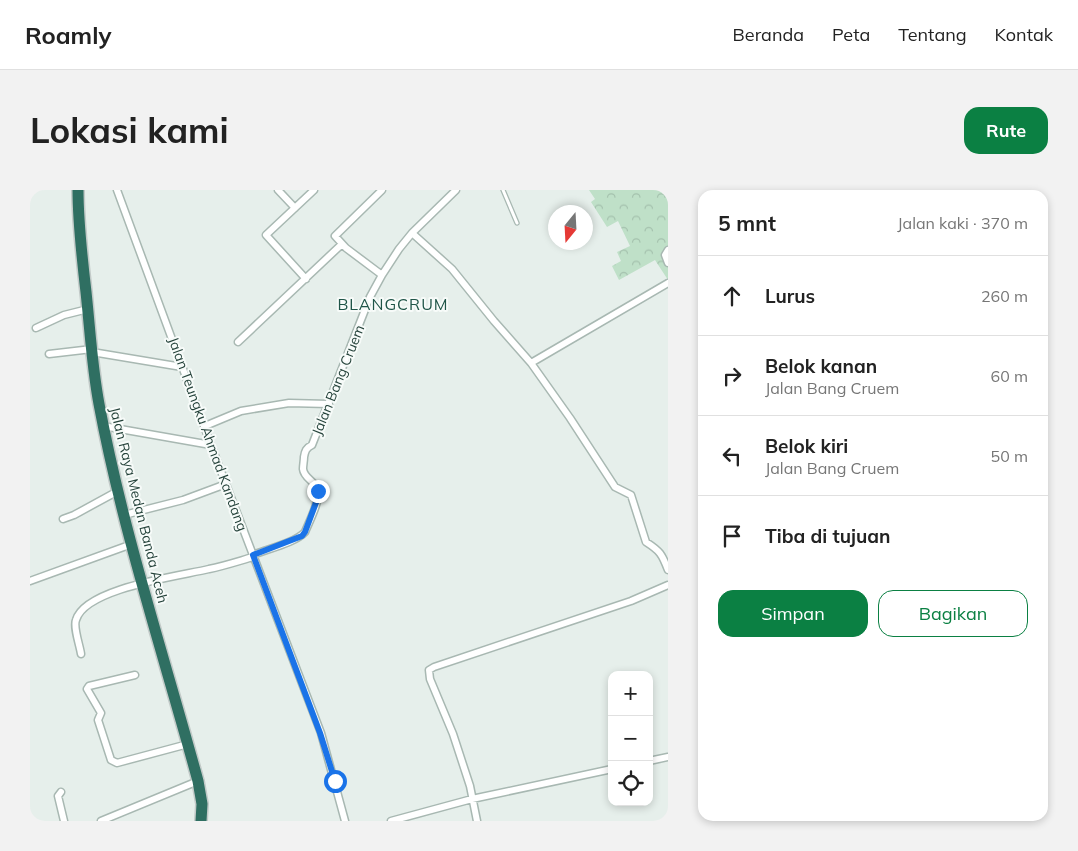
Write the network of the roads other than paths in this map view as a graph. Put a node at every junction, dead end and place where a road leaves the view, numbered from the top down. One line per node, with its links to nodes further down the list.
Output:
1 (78, 190): 17 (highway, Jalan Raya Medan Banda Aceh)
2 (117, 190): 23 (street, Jalan Teungku Ahmad Kandang)
3 (278, 190): 8 (street)
4 (314, 190): 8 (street)
5 (382, 190): 11 (street)
6 (456, 190): 10 (street, Jalan Bang Cruem)
7 (503, 190): 9 (lane)
8 (295, 208): 15 (street)
9 (516, 223)
10 (412, 233): 14 (street, Jalan Bang Cruem); 22 (street)
11 (342, 244): 14 (street); 15 (street)
12 (668, 250): 13 (street)
13 (668, 264)
14 (382, 275): 24 (street, Jalan Bang Cruem)
15 (306, 278): 19 (street)
16 (668, 283): 22 (street)
17 (88, 309): 18 (street); 20 (highway, Jalan Raya Medan Banda Aceh)
18 (36, 328)
19 (238, 342)
20 (92, 350): 21 (street); 23 (street); 25 (highway, Jalan Raya Medan Banda Aceh)
21 (49, 354)
22 (531, 363): 34 (street)
23 (182, 367): 26 (street, Jalan Teungku Ahmad Kandang)
24 (329, 404): 26 (street); 33 (street, Jalan Bang Cruem)
25 (104, 426): 27 (street); 29 (highway, Jalan Raya Medan Banda Aceh)
26 (205, 426): 27 (street, Jalan Teungku Ahmad Kandang)
27 (211, 445): 28 (street, Jalan Teungku Ahmad Kandang)
28 (226, 484): 30 (street); 33 (street, Jalan Teungku Ahmad Kandang)
29 (118, 491): 30 (highway, Jalan Raya Medan Banda Aceh); 31 (street)
30 (124, 515): 32 (highway, Jalan Raya Medan Banda Aceh)
31 (63, 518)
32 (132, 544): 35 (street); 36 (highway, Jalan Raya Medan Banda Aceh)
33 (253, 556): 36 (street); 50 (street, Jalan Teungku Ahmad Kandang)
34 (668, 570)
35 (30, 581)
36 (142, 582): 38 (street); 40 (highway, Jalan Raya Medan Banda Aceh)
37 (668, 585): 46 (street)
38 (81, 654)
39 (135, 675): 40 (street)
40 (188, 744): 44 (highway, Jalan Raya Medan Banda Aceh)
41 (668, 757): 42 (street)
42 (653, 760)
43 (608, 770): 46 (street)
44 (198, 781): 48 (street); 49 (highway, Jalan Raya Medan Banda Aceh)
45 (61, 792): 47 (street)
46 (472, 799): 51 (street); 52 (street)
47 (64, 821)
48 (101, 821)
49 (201, 821)
50 (345, 821)
51 (391, 821)
52 (477, 821)

